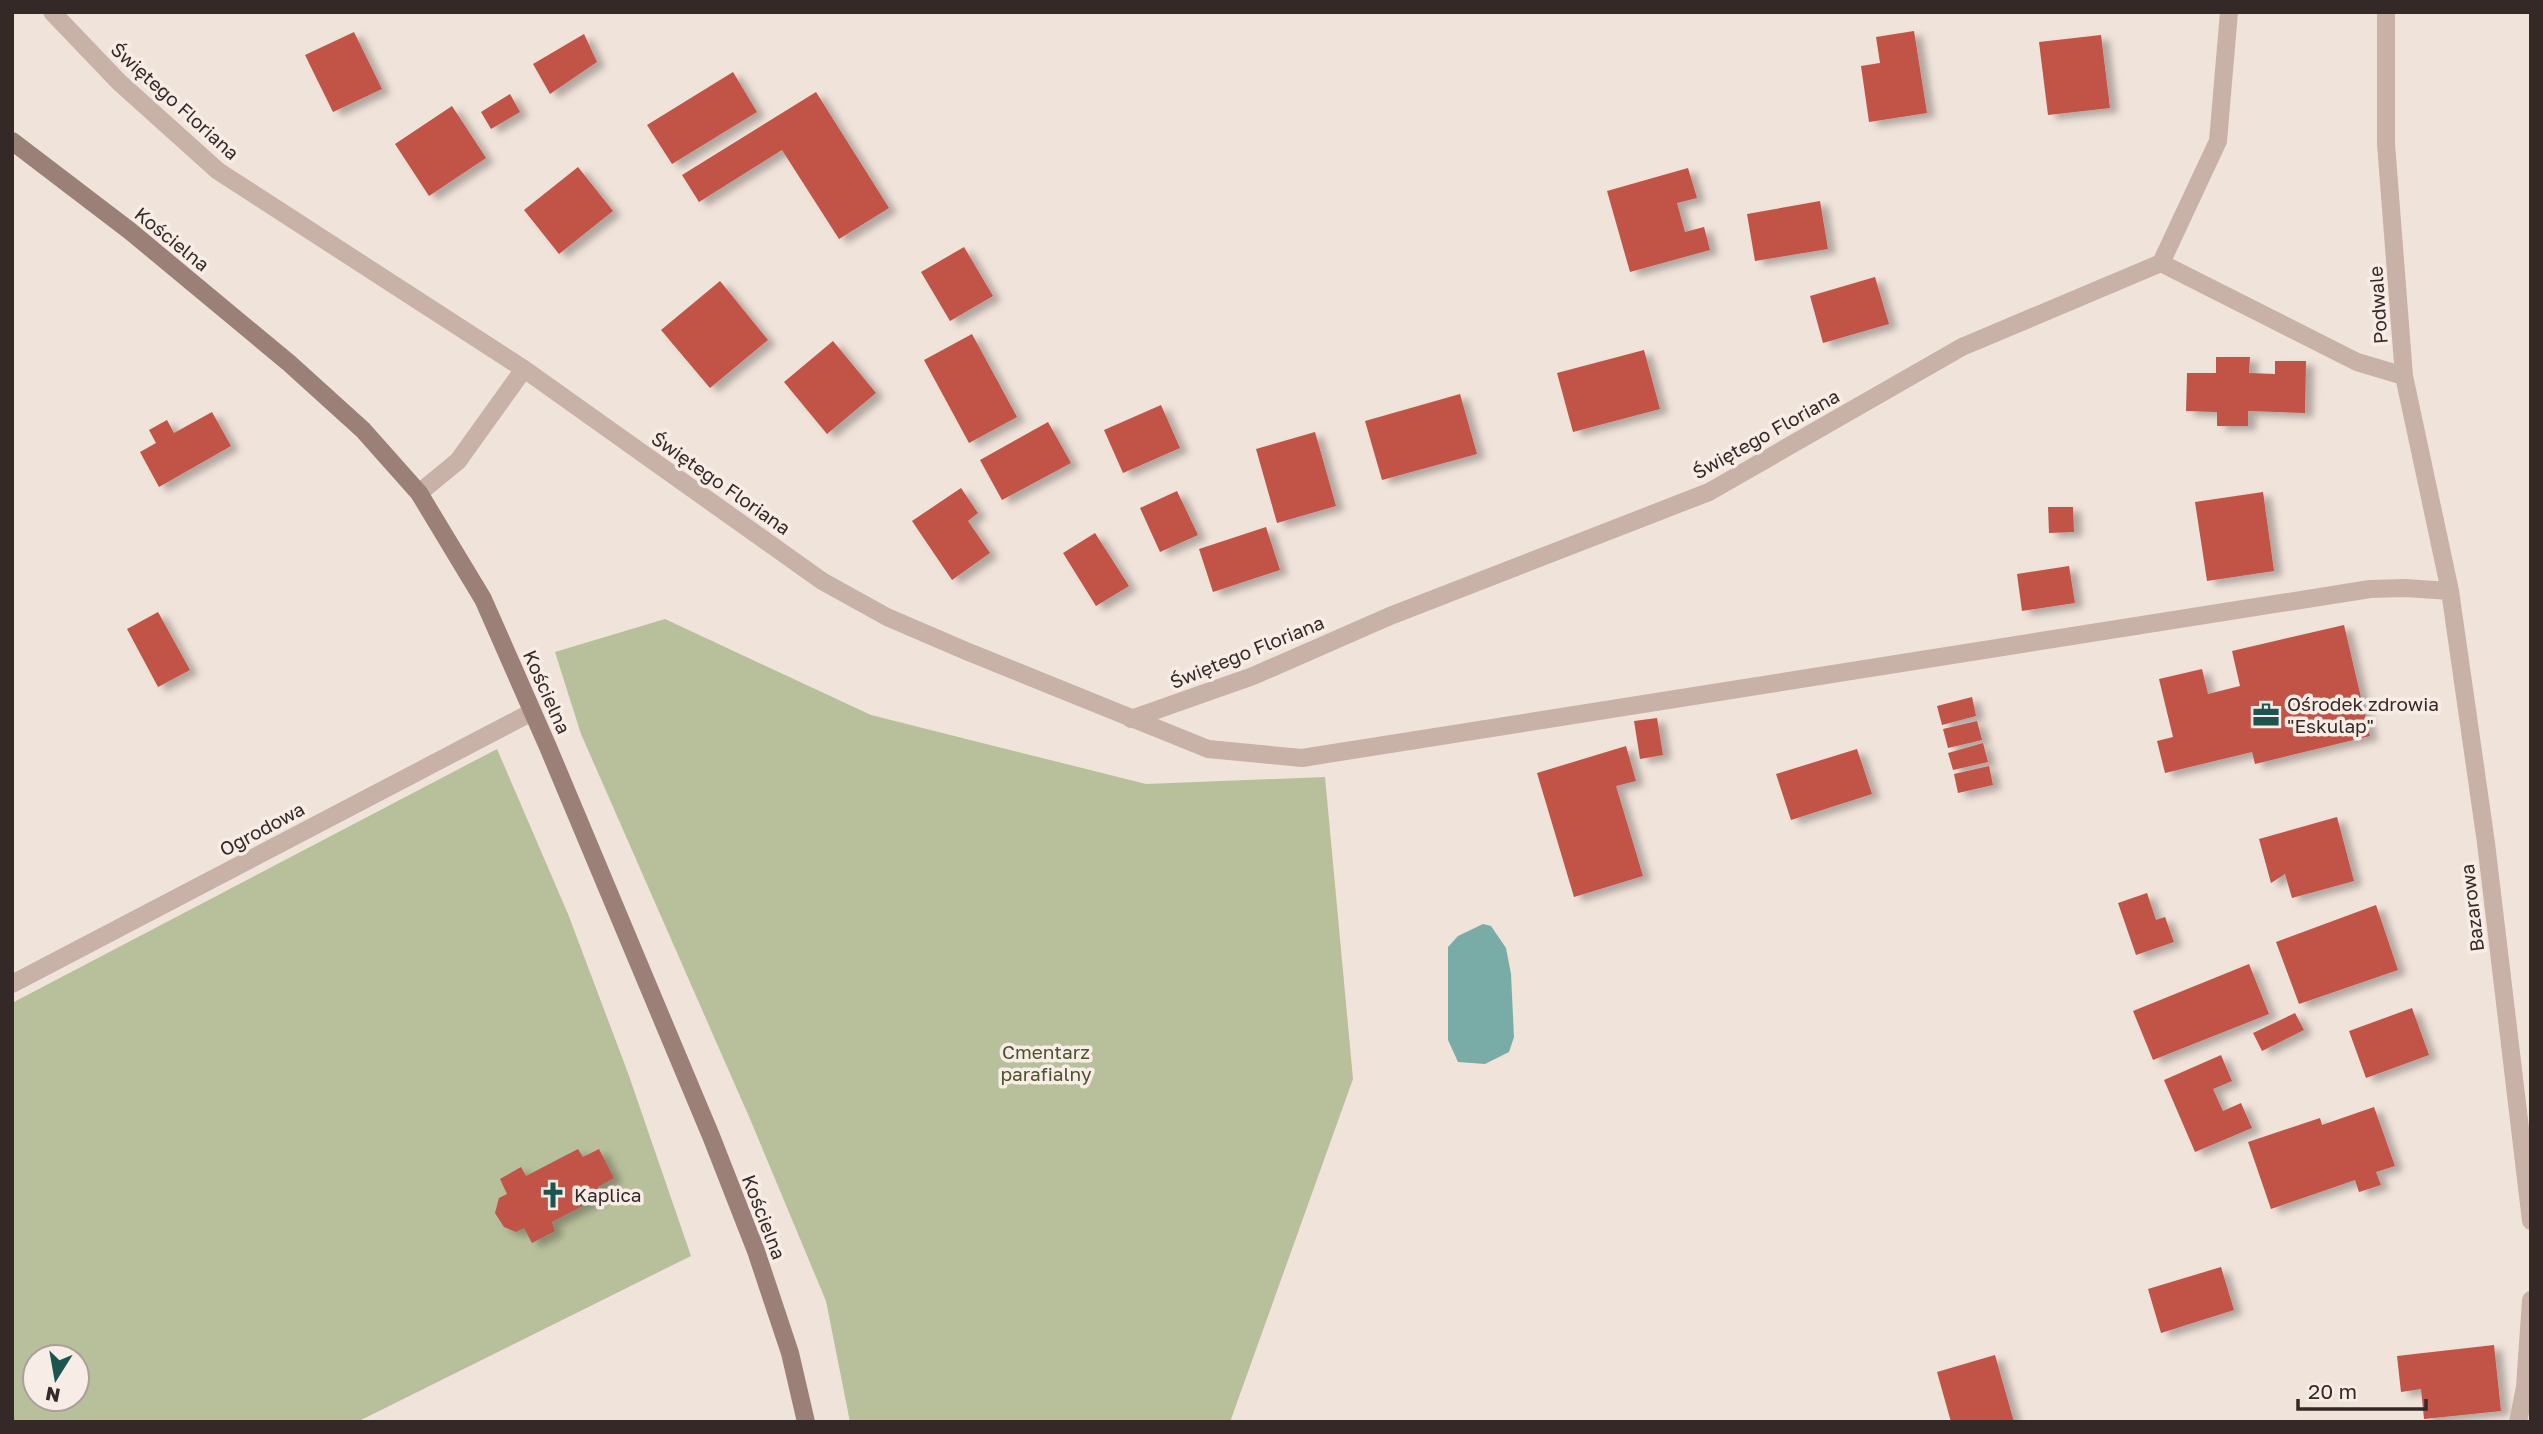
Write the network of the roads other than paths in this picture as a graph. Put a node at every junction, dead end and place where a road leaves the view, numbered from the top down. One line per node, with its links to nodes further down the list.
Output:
1 (52, 12): 6 (street, Świętego Floriana)
2 (2229, 12): 5 (street)
3 (2386, 12): 7 (street, Podwale)
4 (12, 141): 8 (street, Kościelna)
5 (2161, 263): 7 (street); 11 (street, Świętego Floriana)
6 (524, 369): 8 (street); 11 (street, Świętego Floriana)
7 (2404, 376): 9 (street, Podwale)
8 (419, 493): 10 (street, Kościelna)
9 (2450, 591): 11 (street, Świętego Floriana); 13 (street, Bazarowa)
10 (532, 712): 12 (street, Ogrodowa); 15 (street, Kościelna)
11 (1131, 719)
12 (12, 984)
13 (2531, 1220)
14 (2531, 1300): 16 (street)
15 (806, 1422)
16 (2518, 1422)

